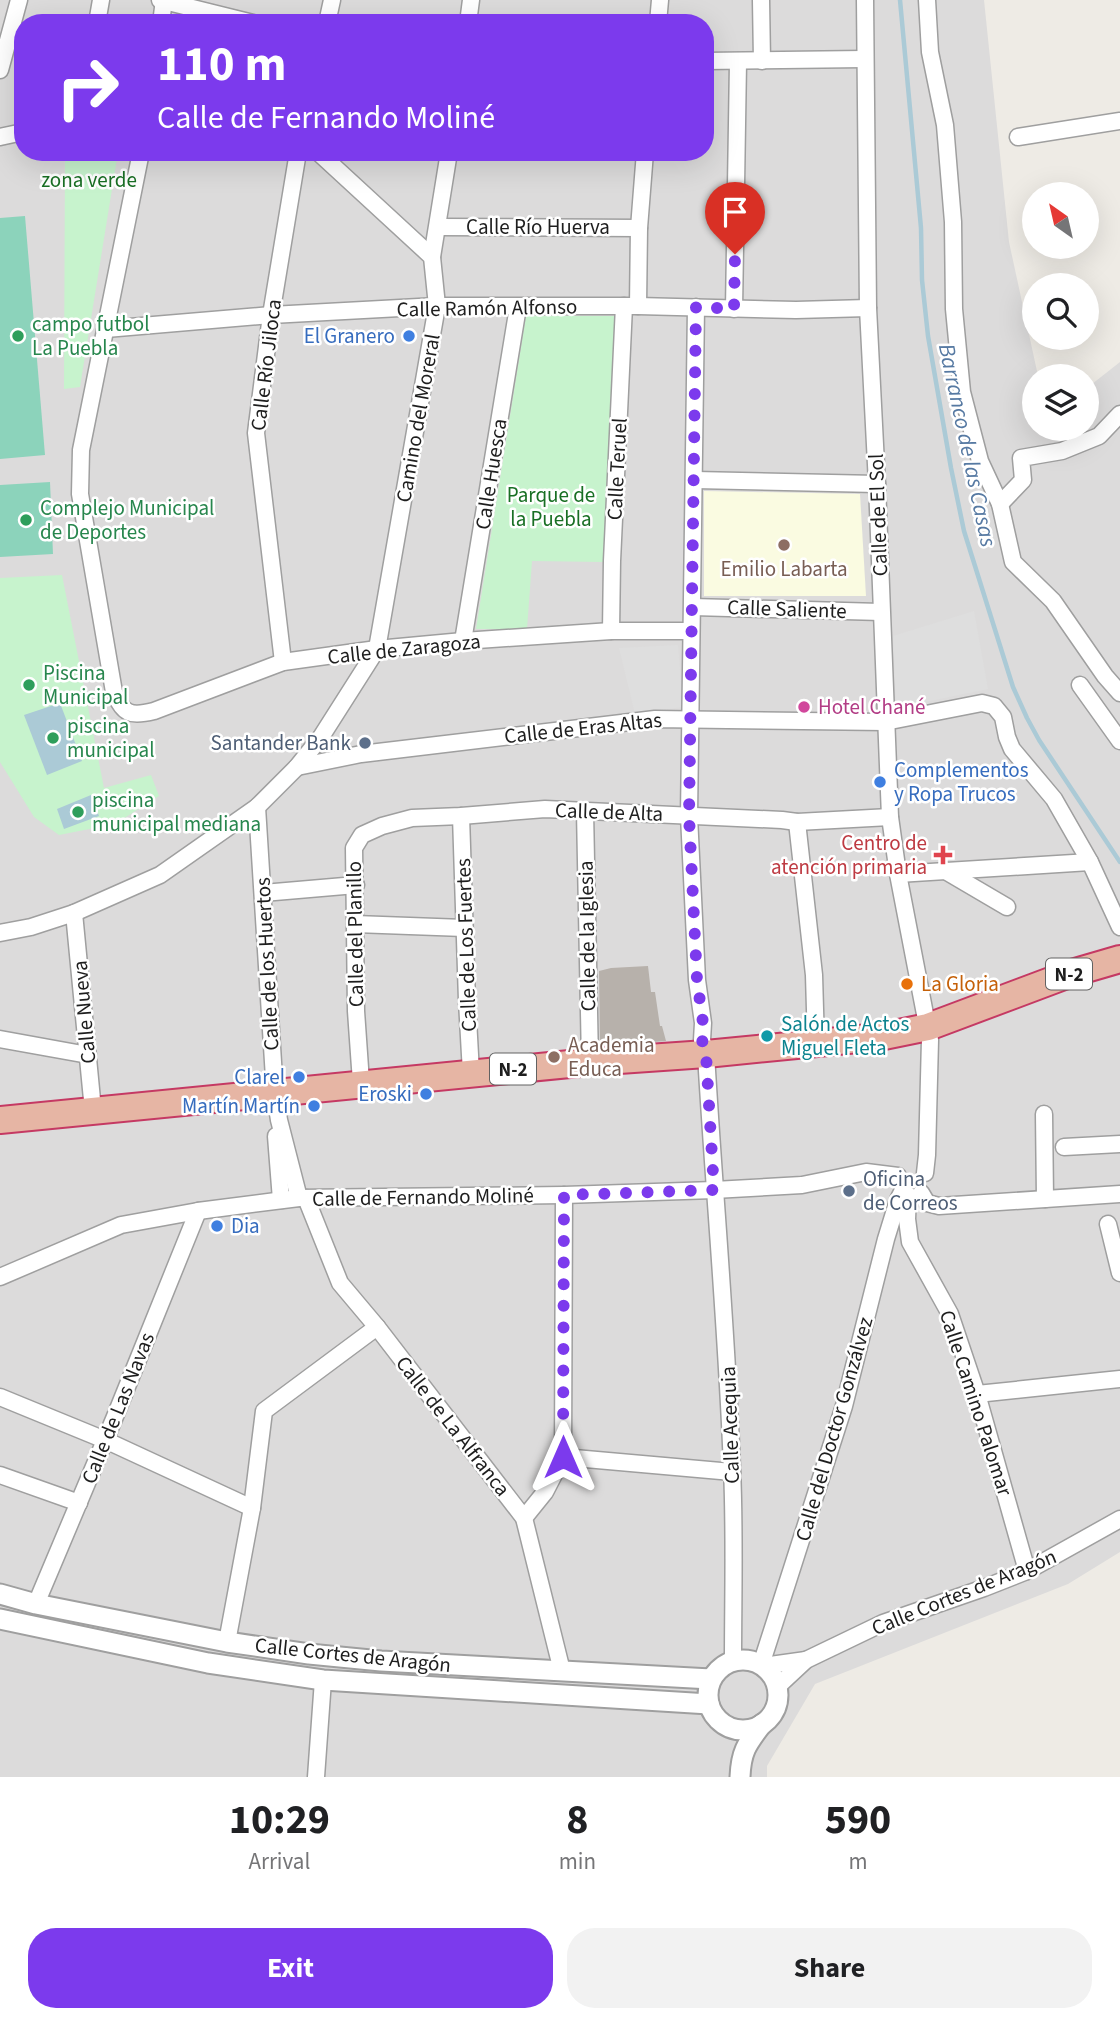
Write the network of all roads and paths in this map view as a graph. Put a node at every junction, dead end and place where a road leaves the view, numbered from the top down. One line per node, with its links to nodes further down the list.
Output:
1 (761, 0): 9 (street)
2 (865, 0): 7 (street, Calle de El Sol)
3 (927, 0): 33 (street)
4 (163, 1): 5 (street)
5 (216, 14)
6 (14, 18): 11 (street)
7 (864, 59): 9 (street); 26 (street, Calle de El Sol)
8 (714, 61): 10 (street)
9 (762, 61): 10 (street)
10 (738, 62): 27 (street)
11 (0, 70)
12 (1120, 121): 13 (street)
13 (1018, 137)
14 (140, 161): 29 (street)
15 (297, 161): 28 (street, Calle Río Jiloca)
16 (328, 161): 21 (street)
17 (448, 161): 19 (street, Camino del Moreral)
18 (644, 161): 20 (street, Calle Teruel)
19 (438, 227): 20 (street, Calle Río Huerva); 21 (street, Camino del Moreral)
20 (639, 228): 23 (street, Calle Teruel)
21 (432, 257): 22 (street, Camino del Moreral)
22 (437, 306): 24 (street, Calle Ramón Alfonso); 28 (street, Calle Ramón Alfonso); 39 (street, Camino del Moreral)
23 (631, 306): 24 (street, Calle Ramón Alfonso); 25 (street, Calle Ramón Alfonso); 36 (street, Calle Teruel)
24 (518, 307): 38 (street, Calle Huesca)
25 (696, 307): 27 (street, Calle Ramón Alfonso); 31 (street, Calle Acequia)
26 (868, 308): 27 (street, Calle Ramón Alfonso); 32 (street, Calle de El Sol)
27 (734, 309)
28 (271, 315): 29 (street, Calle Ramón Alfonso); 40 (street, Calle Río Jiloca)
29 (106, 329): 40 (street, Calle de Zaragoza)
30 (1120, 414): 33 (street)
31 (695, 480): 32 (street); 34 (street, Calle Acequia)
32 (877, 484): 35 (street, Calle de El Sol)
33 (1000, 504): 42 (street)
34 (693, 607): 35 (street, Calle Saliente); 37 (street, Calle Acequia)
35 (881, 612): 44 (street, Calle de El Sol)
36 (611, 631): 37 (street, Calle de Zaragoza); 38 (street, Calle de Zaragoza)
37 (691, 631): 43 (street, Calle Acequia)
38 (463, 641): 39 (street, Calle de Zaragoza)
39 (377, 649): 40 (street, Calle de Zaragoza); 45 (street)
40 (283, 662)
41 (1080, 685): 46 (street)
42 (1120, 693)
43 (691, 719): 44 (street, Calle de Eras Altas); 47 (street, Calle de Eras Altas); 52 (street, Calle Acequia)
44 (885, 722): 53 (street, Calle de El Sol); 56 (street, Calle de Eras Altas)
45 (321, 737): 47 (street); 48 (street)
46 (1120, 741)
47 (342, 758): 48 (street, Calle de Eras Altas)
48 (297, 767): 49 (street)
49 (257, 807): 60 (street, Calle de los Huertos); 62 (street)
50 (585, 811): 51 (street, Calle de Alta); 52 (street, Calle de Alta); 73 (street, Calle de la Iglesia)
51 (461, 816): 54 (street, Calle de Alta); 65 (street, Calle de Los Fuertes)
52 (689, 816): 55 (street, Calle de Alta); 71 (street, Calle Acequia)
53 (890, 817): 55 (street, Calle de Alta); 58 (street, Calle de El Sol)
54 (412, 818): 59 (street, Calle del Planillo)
55 (797, 822): 70 (street)
56 (1090, 862): 57 (street); 64 (street)
57 (944, 870): 58 (street); 61 (street)
58 (898, 874): 68 (street, Calle de El Sol)
59 (356, 886): 60 (street); 63 (street, Calle del Planillo)
60 (262, 893): 76 (street, Calle de los Huertos)
61 (1007, 907)
62 (74, 913): 66 (street); 72 (street, Calle Nueva)
63 (355, 924): 65 (street); 75 (street, Calle del Planillo)
64 (1120, 926)
65 (464, 928): 74 (street, Calle de Los Fuertes)
66 (0, 933)
67 (1120, 959): 68 (highway, N-2)
68 (928, 1027): 70 (highway, N-2); 82 (street)
69 (0, 1039): 72 (street)
70 (816, 1044): 71 (highway, N-2)
71 (706, 1054): 73 (highway, N-2); 84 (street, Calle Acequia)
72 (88, 1055): 77 (street, Calle Nueva)
73 (590, 1062): 74 (highway, N-2)
74 (471, 1073): 75 (highway, N-2)
75 (355, 1085): 76 (highway, N-2)
76 (277, 1107): 77 (highway, N-2); 87 (street, Calle de los Huertos); 89 (street, Calle de los Huertos)
77 (93, 1111): 79 (highway, N-2)
78 (1044, 1114): 88 (street)
79 (0, 1120)
80 (1120, 1144): 81 (street)
81 (1064, 1147)
82 (925, 1173): 83 (street); 83 (street)
83 (907, 1189): 84 (street, Calle de Fernando Moliné); 88 (street); 92 (street, Calle del Doctor Gonzálvez); 93 (street, Calle Camino Palomar)
84 (714, 1190): 86 (street, Calle de Fernando Moliné); 102 (street, Calle Acequia)
85 (1120, 1194): 88 (street)
86 (564, 1195): 87 (street, Calle de Fernando Moliné); 101 (street)
87 (303, 1198): 89 (street, Calle de Fernando Moliné); 96 (street, Calle de La Alfranca)
88 (1045, 1199)
89 (281, 1200): 90 (street, Calle de Fernando Moliné)
90 (198, 1211): 95 (street, Calle de Fernando Moliné); 100 (street, Calle de Las Navas)
91 (1108, 1224): 94 (street)
92 (886, 1239): 93 (street); 115 (street, Calle del Doctor Gonzálvez)
93 (910, 1242): 98 (street, Calle Camino Palomar)
94 (1120, 1273)
95 (0, 1277)
96 (377, 1327): 105 (street); 106 (street, Calle de La Alfranca)
97 (1120, 1379): 98 (street)
98 (977, 1394): 108 (street, Calle Camino Palomar)
99 (0, 1397): 100 (street)
100 (105, 1440): 104 (street, Calle de Las Navas); 105 (street)
101 (563, 1457): 102 (street); 106 (street)
102 (732, 1472): 114 (street, Calle Acequia)
103 (0, 1475): 104 (street)
104 (79, 1503): 110 (street, Calle de Las Navas)
105 (252, 1508): 112 (street)
106 (524, 1518): 116 (street, Calle de La Alfranca)
107 (1120, 1519): 108 (street, Calle Cortes de Aragón)
108 (1027, 1571): 113 (street, Calle Cortes de Aragón)
109 (0, 1594): 110 (street, Calle Cortes de Aragón)
110 (36, 1604): 112 (street, Calle Cortes de Aragón)
111 (0, 1619): 118 (street, Calle Cortes de Aragón)
112 (227, 1642): 116 (street, Calle Cortes de Aragón)
113 (806, 1660): 115 (street, Calle Cortes de Aragón); 119 (street, Calle Cortes de Aragón)
114 (733, 1661): 115 (street); 117 (street)
115 (762, 1666): 119 (street)
116 (562, 1671): 117 (street, Calle Cortes de Aragón)
117 (711, 1679): 120 (street)
118 (323, 1680): 120 (street, Calle Cortes de Aragón); 124 (street)
119 (777, 1688): 122 (street)
120 (709, 1704): 121 (street)
121 (721, 1723): 122 (street); 123 (street)
122 (762, 1724): 123 (street)
123 (741, 1768)
124 (316, 1777)

